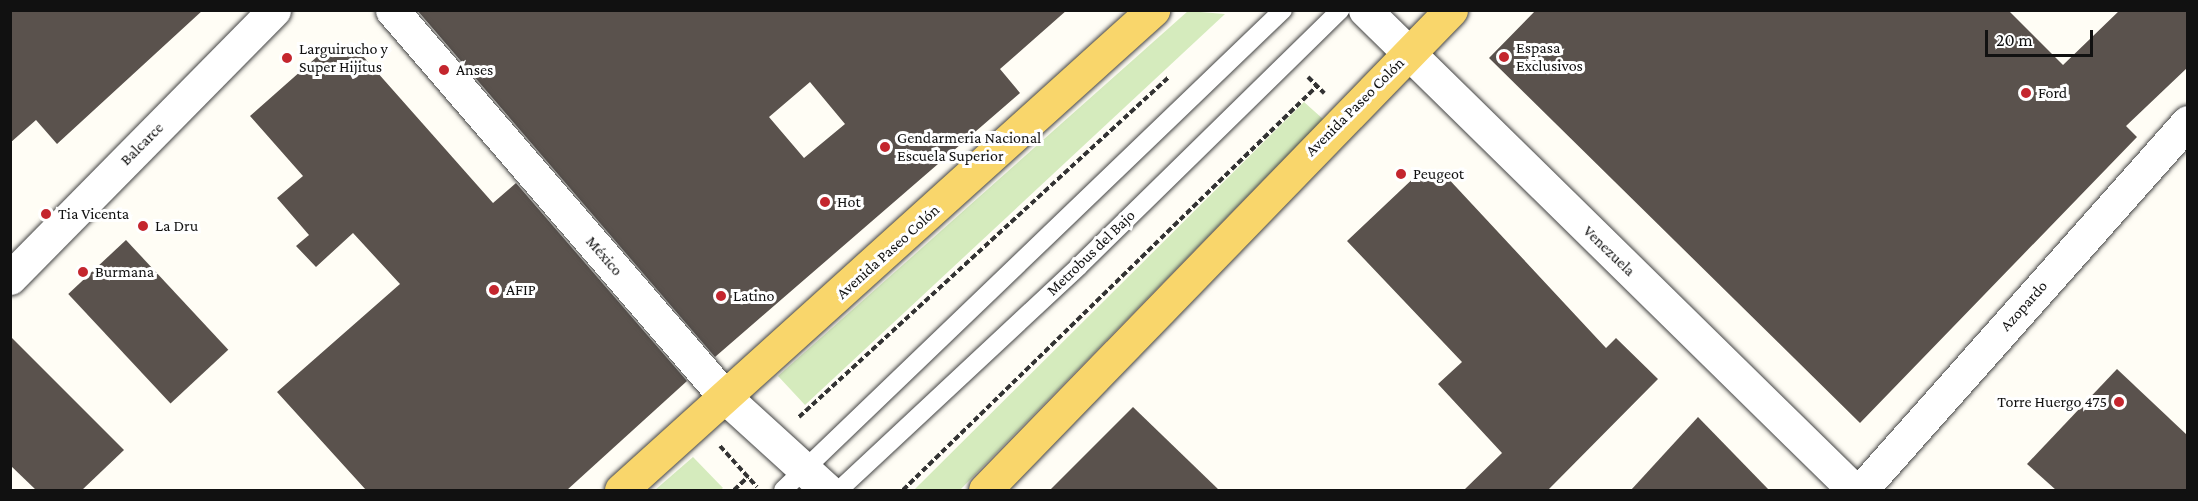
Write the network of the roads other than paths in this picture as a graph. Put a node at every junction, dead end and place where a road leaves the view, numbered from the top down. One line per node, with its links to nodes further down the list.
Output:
1 (274, 10): 10 (street, Balcarce)
2 (392, 10): 11 (street, México)
3 (1154, 10): 11 (main road, Avenida Paseo Colón)
4 (1283, 10): 12 (lane)
5 (1340, 10): 14 (lane, Metrobus del Bajo)
6 (1365, 10): 8 (street, Venezuela)
7 (1451, 10): 8 (main road, Avenida Paseo Colón)
8 (1408, 53): 15 (main road, Avenida Paseo Colón); 16 (street, Venezuela)
9 (2187, 122): 17 (street, Azopardo)
10 (10, 278)
11 (726, 398): 12 (street, México); 13 (main road, Avenida Paseo Colón)
12 (804, 484)
13 (621, 490)
14 (839, 490)
15 (985, 490)
16 (1854, 490)
17 (1861, 490)

